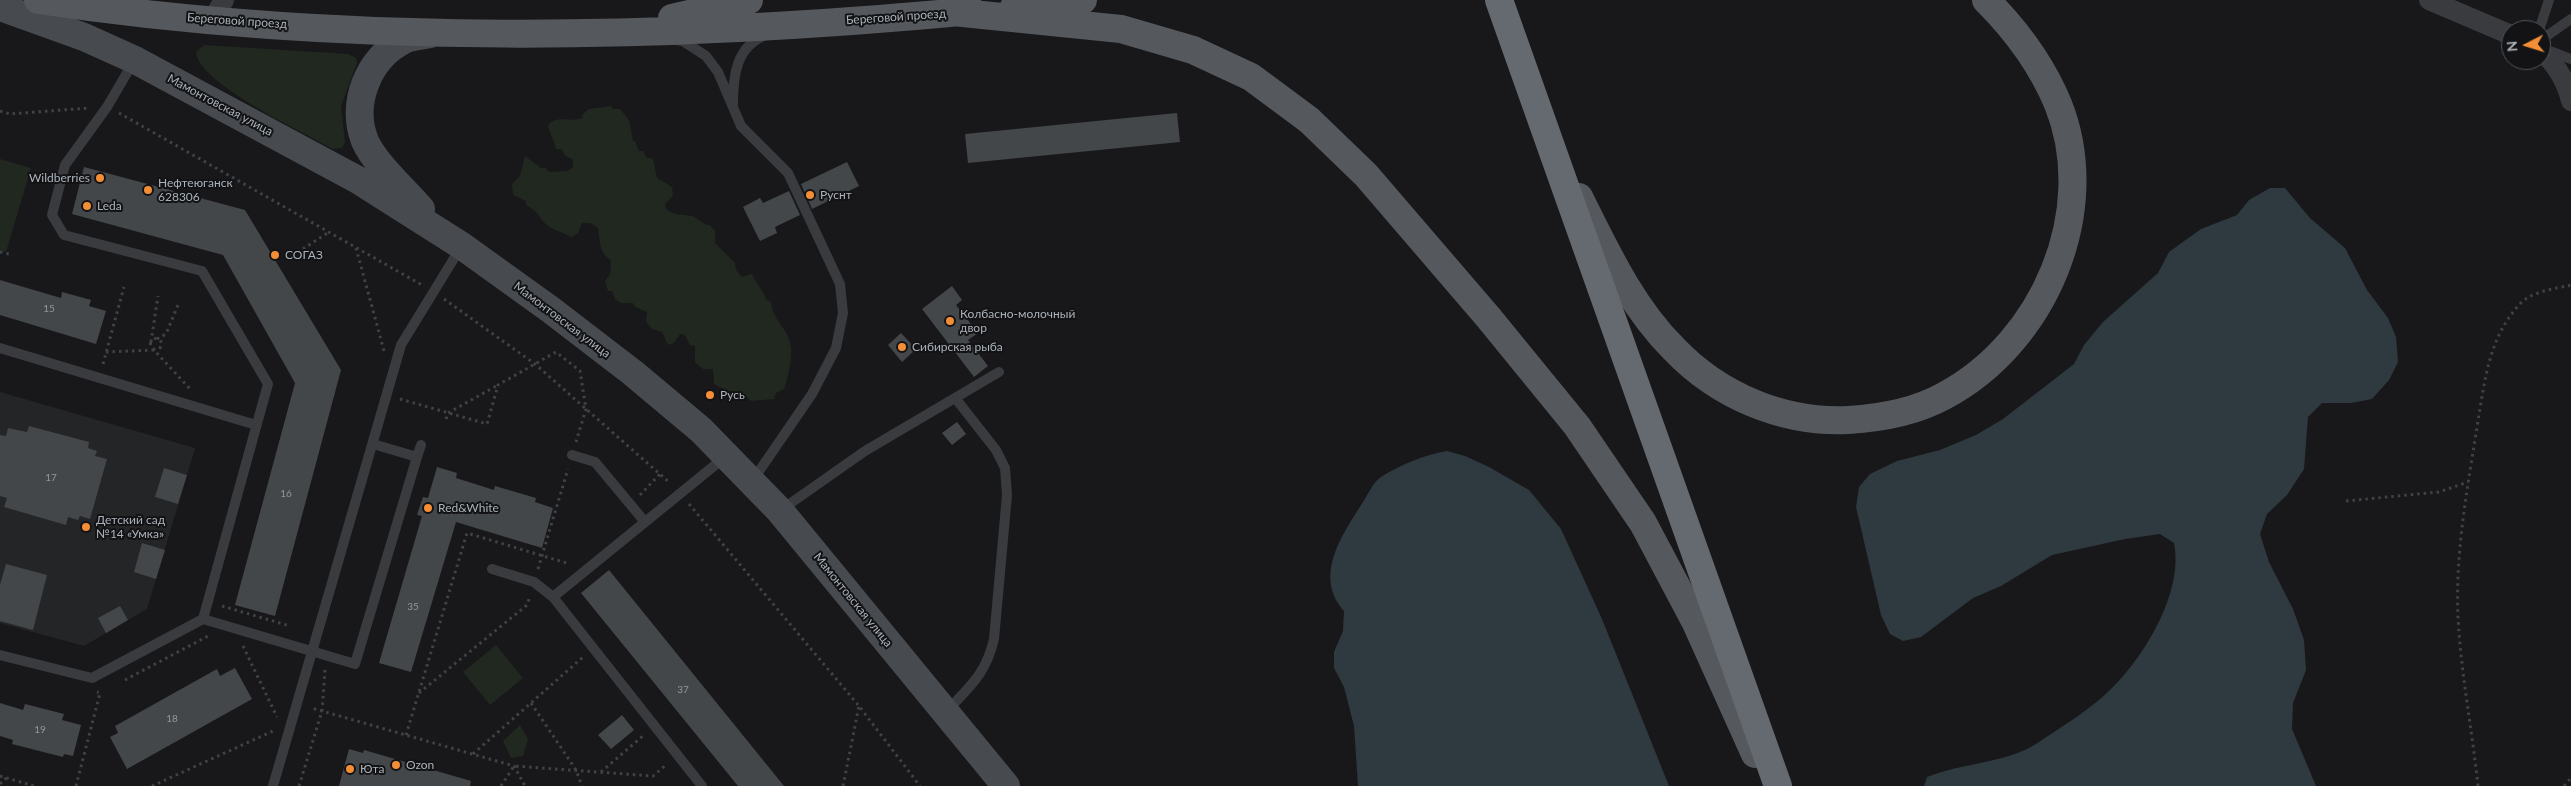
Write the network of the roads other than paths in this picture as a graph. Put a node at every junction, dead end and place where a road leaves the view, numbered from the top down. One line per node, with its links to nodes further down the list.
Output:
1 (38, 0): 9 (main road, Береговой проезд)
2 (749, 0): 17 (main road)
3 (1082, 0): 10 (main road, Береговой проезд)
4 (1498, 0): 24 (highway)
5 (1986, 0): 24 (main road)
6 (2429, 0): 14 (street)
7 (2549, 0): 12 (lane)
8 (0, 7): 20 (street, Мамонтовская улица)
9 (218, 10): 15 (main road, Береговой проезд)
10 (953, 12): 13 (main road, Береговой проезд); 47 (main road)
11 (2571, 19): 16 (lane)
12 (2542, 20)
13 (799, 24): 17 (main road, Береговой проезд); 23 (lane)
14 (2501, 31)
15 (438, 32): 17 (main road, Береговой проезд); 25 (street)
16 (2551, 33)
17 (605, 34): 23 (lane)
18 (2551, 52): 19 (lane)
19 (2571, 59)
20 (135, 60): 25 (street, Мамонтовская улица); 29 (lane)
21 (2551, 60): 22 (street)
22 (2570, 91)
23 (732, 110): 35 (lane)
24 (1546, 132): 48 (highway)
25 (452, 240): 30 (lane); 33 (street, Мамонтовская улица)
26 (0, 348): 29 (lane)
27 (999, 372): 28 (lane)
28 (956, 399): 36 (lane); 43 (lane)
29 (256, 425): 40 (lane)
30 (372, 444): 34 (lane); 41 (lane)
31 (420, 445): 34 (lane)
32 (572, 455): 37 (lane)
33 (727, 456): 35 (street, Мамонтовская улица); 37 (lane)
34 (417, 457): 41 (lane)
35 (752, 481): 36 (street, Мамонтовская улица)
36 (780, 511): 43 (street, Мамонтовская улица)
37 (645, 522): 39 (lane)
38 (492, 569): 39 (lane)
39 (553, 597): 45 (lane)
40 (203, 619): 41 (lane); 42 (lane)
41 (312, 651): 44 (lane)
42 (0, 655)
43 (945, 713): 46 (street, Мамонтовская улица)
44 (273, 786)
45 (702, 786)
46 (1006, 786)
47 (1770, 786)
48 (1778, 786)

